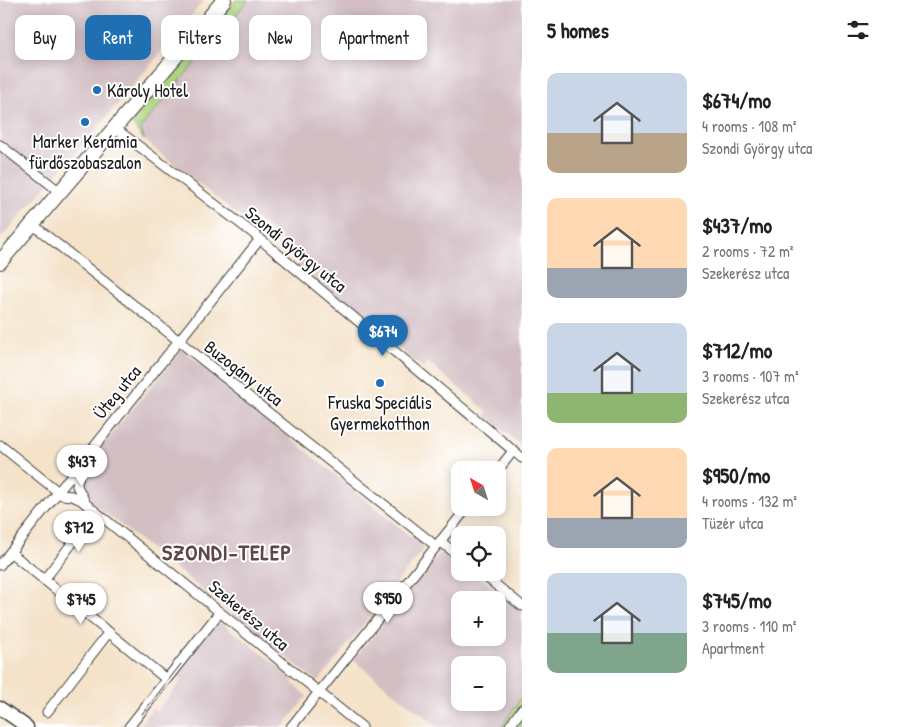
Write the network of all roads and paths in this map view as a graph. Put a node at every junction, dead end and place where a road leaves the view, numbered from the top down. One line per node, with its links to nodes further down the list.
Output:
1 (224, 0): 2 (main road)
2 (114, 128): 4 (main road); 6 (street, Szondi György utca)
3 (0, 145): 4 (street)
4 (60, 192): 5 (main road)
5 (32, 224): 7 (main road); 8 (street, Buzogány utca)
6 (260, 239): 8 (street, Üteg utca); 10 (street, Szondi György utca)
7 (0, 262)
8 (178, 342): 12 (street, Üteg utca); 17 (street, Buzogány utca)
9 (0, 445): 14 (street, Szekerész utca)
10 (514, 451): 11 (street, Szondi György utca); 13 (street)
11 (522, 458)
12 (84, 460): 14 (street, Üteg utca); 15 (street, Szekerész utca)
13 (506, 461)
14 (58, 491): 15 (street, Szekerész utca); 18 (street, Üteg utca)
15 (93, 510): 21 (street); 24 (street, Szekerész utca)
16 (461, 516): 17 (street)
17 (438, 544): 19 (street, Buzogány utca); 27 (street)
18 (10, 552): 20 (street, Üteg utca); 21 (street)
19 (451, 552)
20 (0, 565)
21 (44, 580): 25 (street)
22 (491, 581): 23 (street)
23 (522, 606)
24 (219, 613): 26 (street); 27 (street, Szekerész utca)
25 (109, 632): 26 (street); 30 (street)
26 (166, 679): 34 (street)
27 (318, 693): 35 (street); 36 (street, Szekerész utca)
28 (0, 708): 33 (street)
29 (522, 709): 37 (street)
30 (47, 712)
31 (0, 716): 32 (street)
32 (11, 727)
33 (27, 727)
34 (129, 727)
35 (291, 727)
36 (362, 727)
37 (509, 727)

